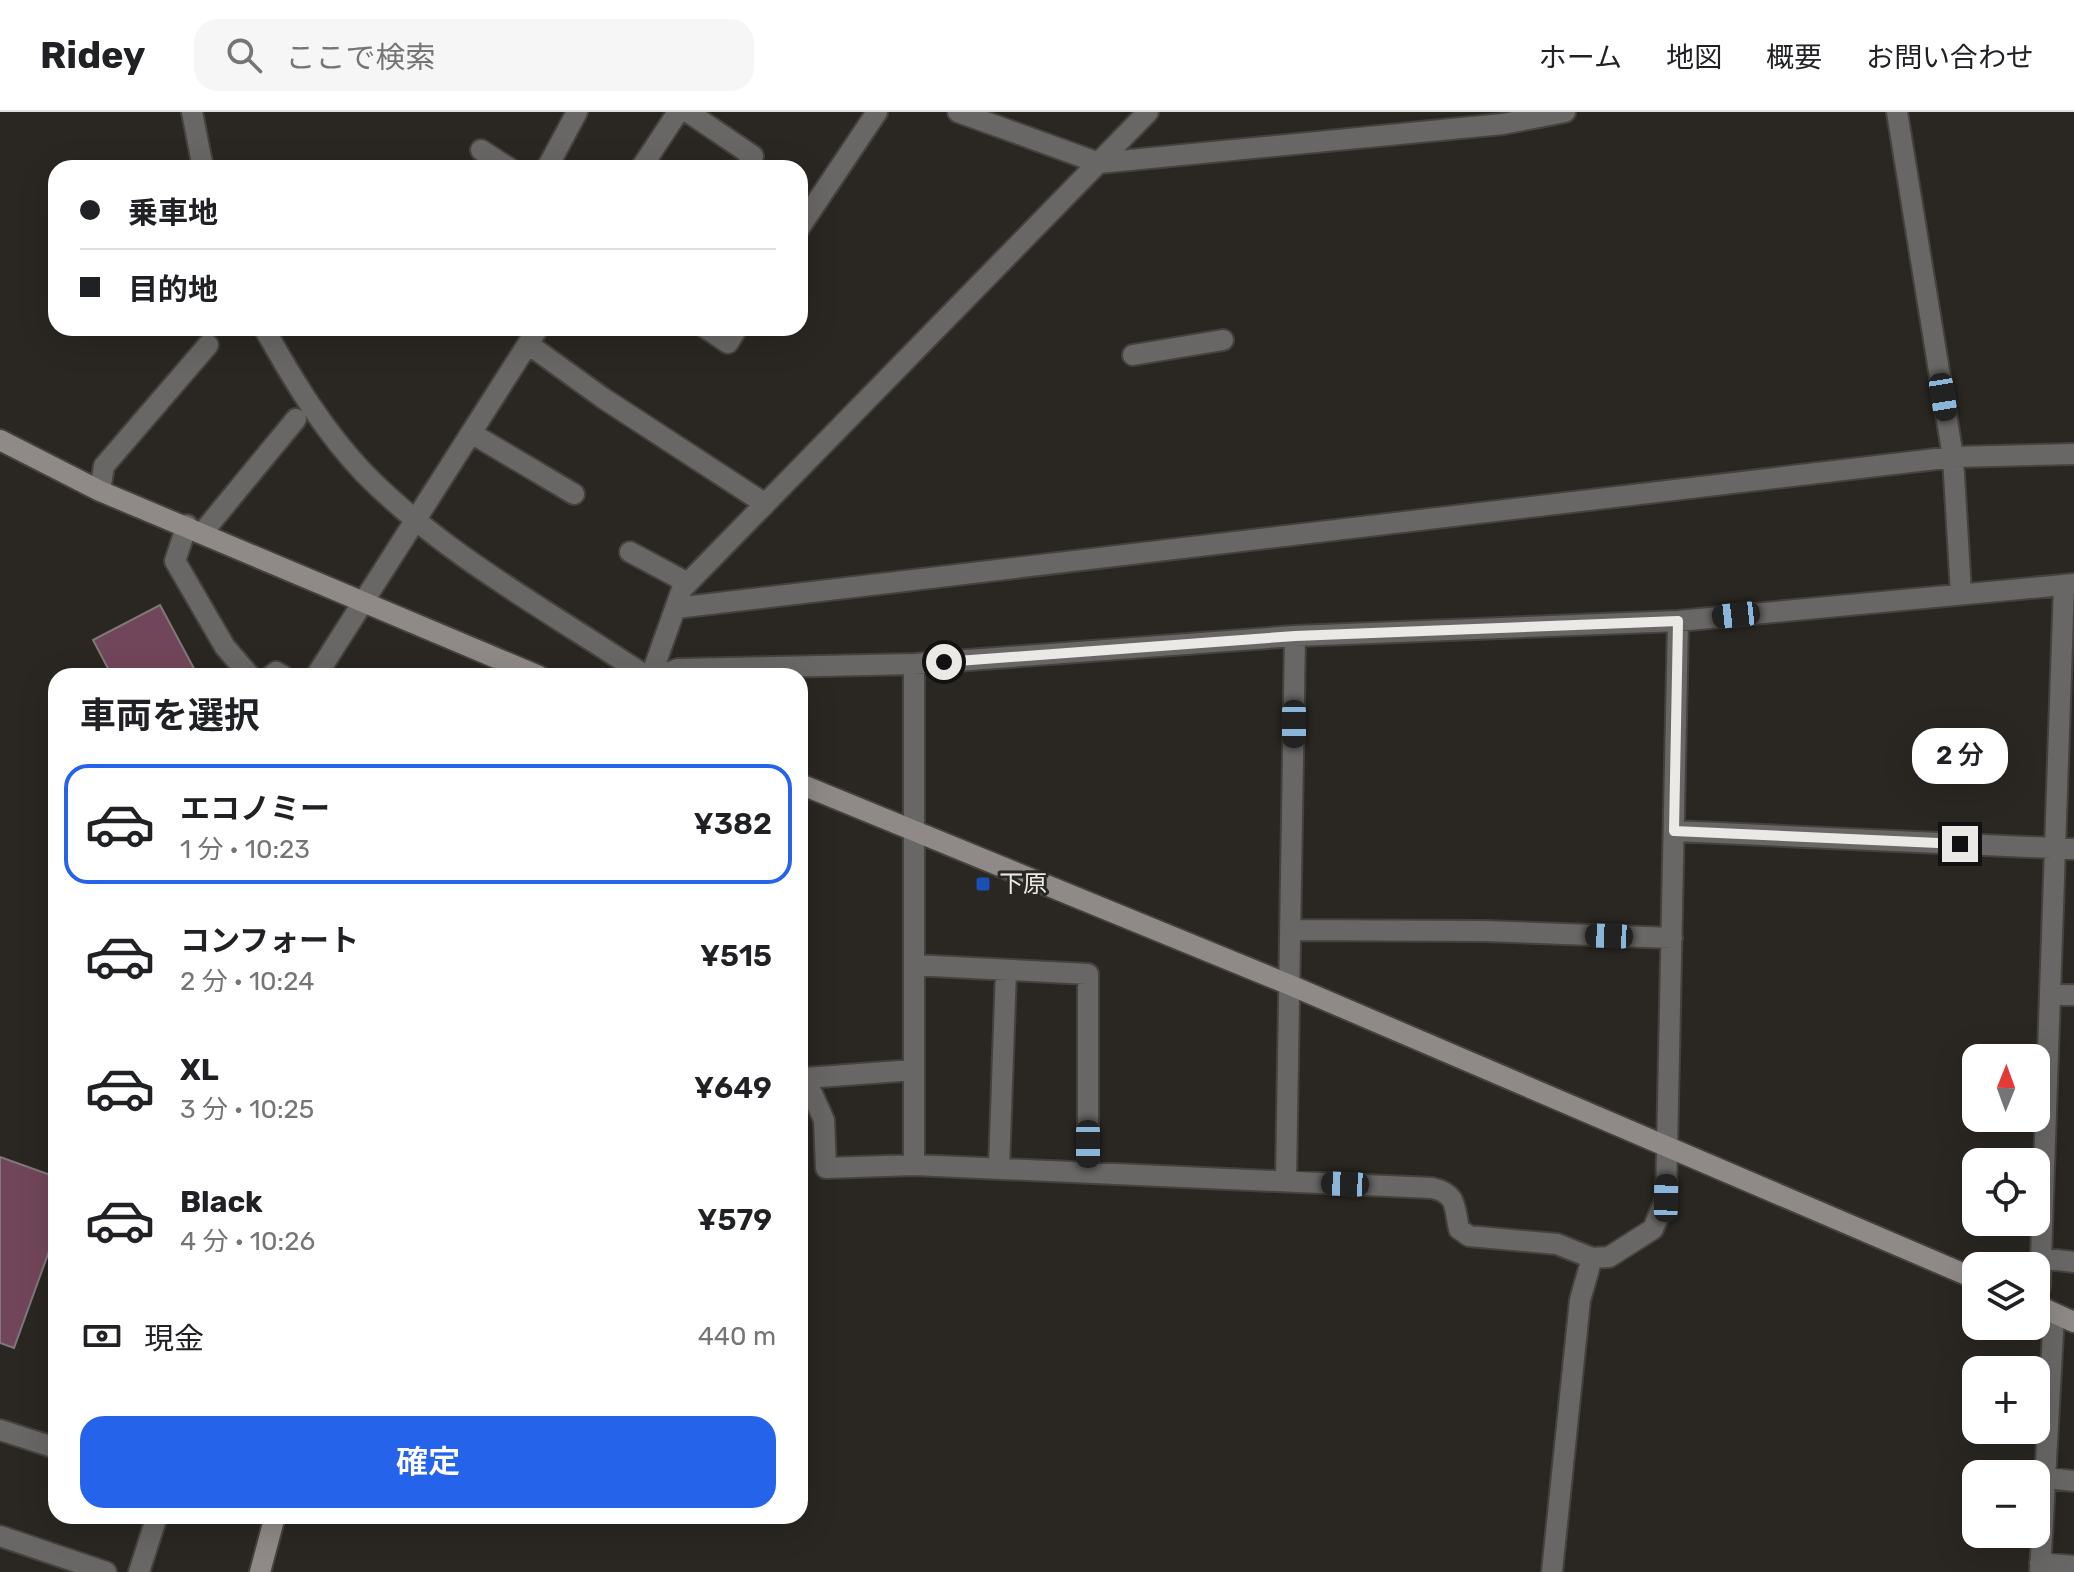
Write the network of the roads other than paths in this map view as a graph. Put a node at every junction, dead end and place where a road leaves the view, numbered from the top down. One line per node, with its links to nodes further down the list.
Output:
1 (192, 112): 12 (street)
2 (577, 112): 14 (street)
3 (678, 112): 15 (street)
4 (688, 112): 16 (street)
5 (877, 112): 18 (street)
6 (958, 112): 17 (street)
7 (1148, 112): 17 (street)
8 (1565, 112): 10 (street)
9 (1897, 112): 30 (street)
10 (1534, 115): 17 (street)
11 (481, 150): 13 (street)
12 (201, 160)
13 (497, 160)
14 (551, 160)
15 (646, 160)
16 (751, 160)
17 (1099, 163): 33 (street)
18 (808, 215)
19 (268, 336): 34 (street)
20 (533, 336): 27 (street); 33 (street)
21 (718, 336): 22 (street)
22 (732, 336)
23 (1223, 340): 25 (street)
24 (208, 345): 31 (street)
25 (1133, 355)
26 (296, 419): 35 (street)
27 (471, 433): 32 (street); 34 (street)
28 (0, 440): 31 (street)
29 (2074, 454): 30 (street)
30 (1953, 457): 39 (street); 41 (street)
31 (100, 491): 35 (street)
32 (574, 494)
33 (764, 503): 37 (street)
34 (416, 518): 40 (street); 48 (street)
35 (195, 528): 40 (street); 45 (street)
36 (630, 552): 37 (street)
37 (688, 583): 41 (street)
38 (2069, 585): 39 (street); 54 (street)
39 (1961, 593): 42 (street)
40 (366, 601): 46 (street); 47 (street)
41 (676, 608): 49 (street)
42 (1678, 621): 43 (street); 53 (street)
43 (1295, 636): 44 (street); 55 (street)
44 (914, 664): 50 (street); 52 (street)
45 (243, 668)
46 (321, 668)
47 (521, 668)
48 (637, 668)
49 (652, 668)
50 (725, 668)
51 (808, 787): 52 (street)
52 (914, 831): 57 (street); 59 (street)
53 (1674, 831): 54 (street); 56 (street)
54 (2064, 849): 60 (street)
55 (1291, 930): 56 (street); 59 (street)
56 (1672, 938): 65 (street)
57 (914, 965): 58 (street); 62 (street)
58 (1006, 970): 67 (street); 68 (street)
59 (1290, 985): 65 (street); 69 (street)
60 (2052, 995): 61 (street); 70 (street)
61 (2074, 995)
62 (914, 1070): 63 (street); 66 (street)
63 (808, 1078)
64 (808, 1085): 66 (street)
65 (1667, 1146): 71 (street); 74 (street)
66 (914, 1165): 67 (street)
67 (999, 1168): 68 (street)
68 (1088, 1172): 69 (street)
69 (1286, 1181): 71 (street)
70 (2041, 1252)
71 (1592, 1258): 92 (street)
72 (2050, 1259): 73 (street)
73 (2074, 1262)
74 (1962, 1273)
75 (2050, 1312): 76 (street)
76 (2074, 1322)
77 (2045, 1340): 80 (street)
78 (0, 1430): 79 (street)
79 (48, 1445)
80 (2047, 1460)
81 (2050, 1478): 82 (street)
82 (2074, 1481)
83 (154, 1524): 90 (street)
84 (267, 1524): 91 (street)
85 (0, 1536): 89 (street)
86 (2042, 1548): 88 (street)
87 (2074, 1566): 88 (street)
88 (2040, 1568)
89 (106, 1572)
90 (139, 1572)
91 (260, 1572)
92 (1552, 1572)

